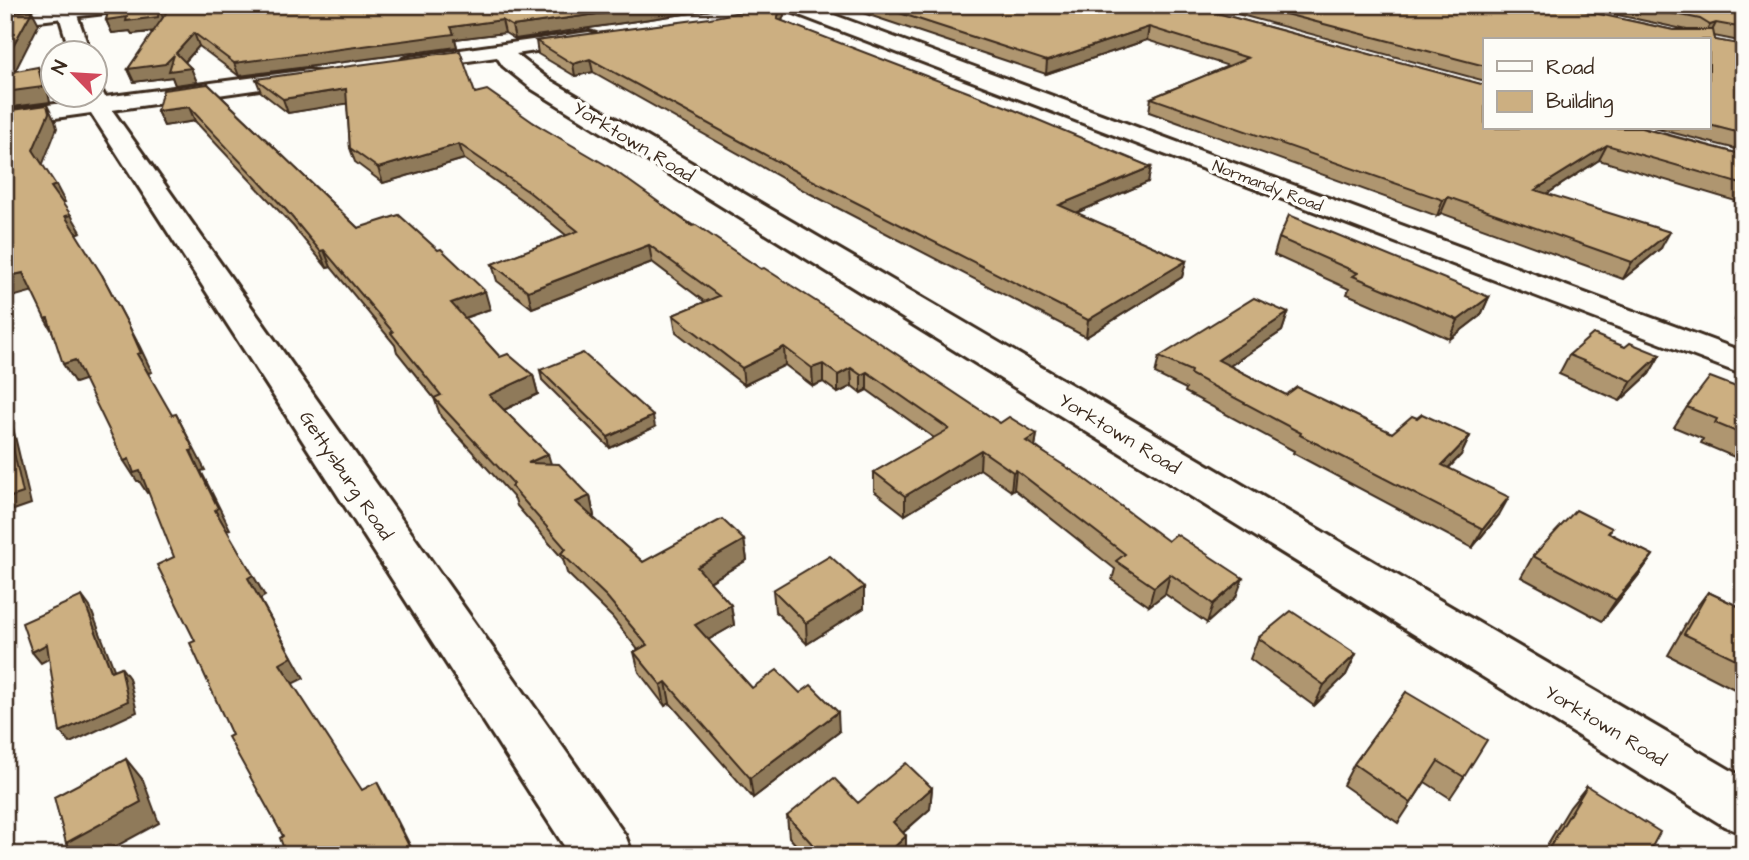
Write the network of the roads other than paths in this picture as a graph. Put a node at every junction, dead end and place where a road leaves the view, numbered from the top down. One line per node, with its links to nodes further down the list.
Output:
1 (130, 5): 3 (street)
2 (788, 7): 14 (street, Normandy Road)
3 (67, 12): 4 (street); 6 (street)
4 (5, 19)
5 (603, 36): 7 (street)
6 (75, 38)
7 (504, 50): 8 (street); 15 (street, Yorktown Road)
8 (390, 65)
9 (336, 73): 10 (street)
10 (108, 99)
11 (55, 108): 13 (street)
12 (100, 108): 16 (street, Gettysburg Road)
13 (5, 118)
14 (1744, 364)
15 (1744, 808)
16 (604, 855)

